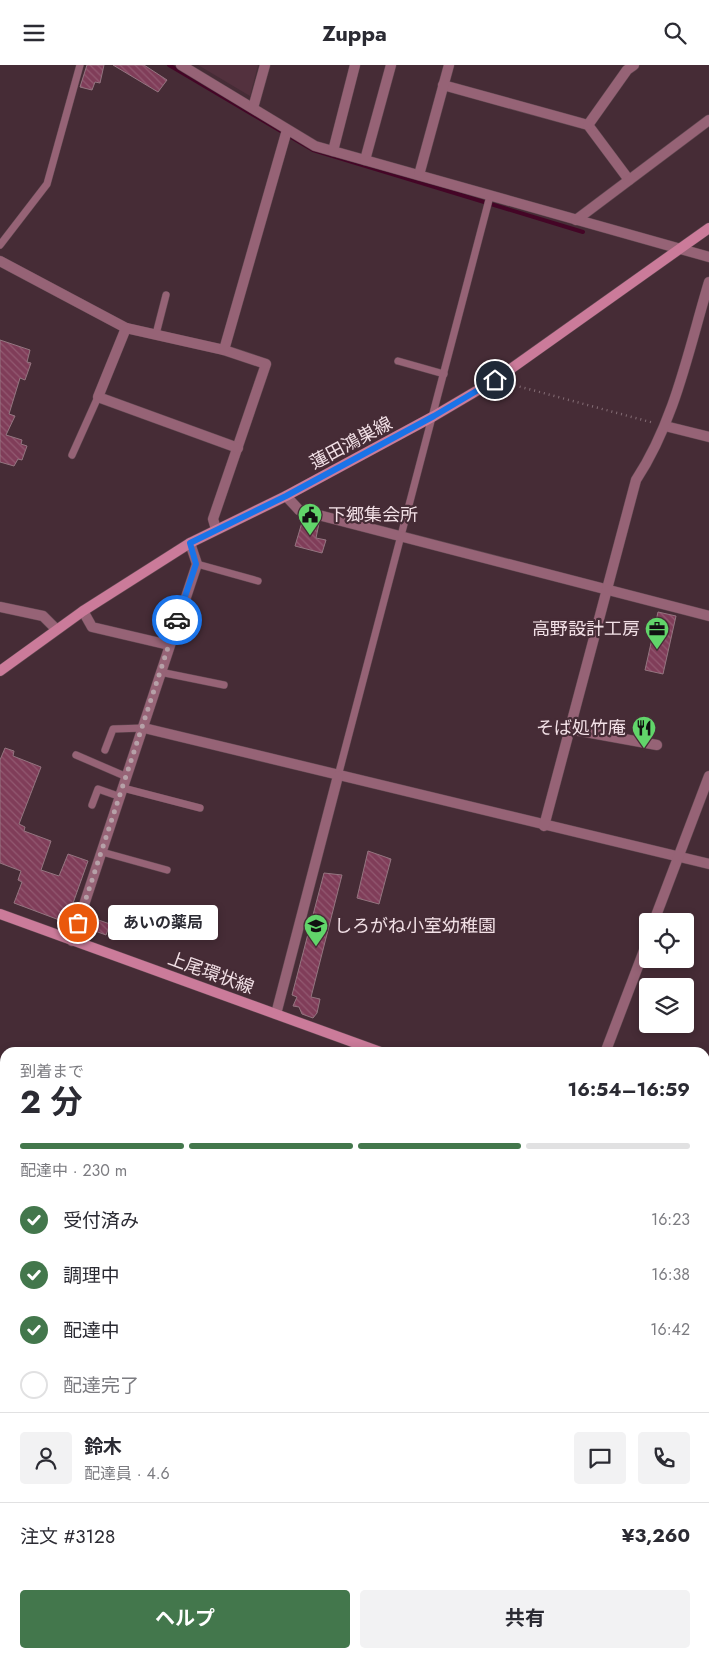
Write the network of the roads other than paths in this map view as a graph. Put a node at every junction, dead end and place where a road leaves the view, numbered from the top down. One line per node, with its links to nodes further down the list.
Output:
1 (80, 65): 20 (lane)
2 (181, 65): 9 (street)
3 (264, 65): 9 (street)
4 (355, 65): 13 (street)
5 (391, 65): 14 (street)
6 (449, 65): 8 (street)
7 (627, 67): 11 (street)
8 (443, 85): 11 (street); 15 (street)
9 (253, 108): 12 (street)
10 (709, 120): 16 (street)
11 (588, 125): 16 (street)
12 (287, 130): 13 (street); 28 (street)
13 (333, 151): 14 (street)
14 (365, 160): 15 (street)
15 (419, 175): 17 (street)
16 (629, 180): 18 (street)
17 (490, 196): 18 (street); 30 (lane)
18 (576, 221): 21 (street)
19 (709, 228): 21 (main road, 蓮田鴻巣線)
20 (0, 245)
21 (679, 250): 22 (street); 32 (main road, 蓮田鴻巣線)
22 (709, 257)
23 (0, 261): 26 (street)
24 (709, 282): 33 (street)
25 (166, 295): 27 (lane)
26 (126, 328): 27 (street); 31 (street)
27 (156, 334): 28 (street)
28 (224, 350): 35 (street)
29 (398, 361): 30 (lane)
30 (444, 374): 32 (lane)
31 (98, 397): 35 (street); 36 (lane)
32 (434, 416): 37 (main road, 蓮田鴻巣線); 39 (lane)
33 (665, 425): 34 (street); 43 (street)
34 (709, 437)
35 (238, 448): 38 (street)
36 (72, 455)
37 (286, 496): 38 (main road, 蓮田鴻巣線); 39 (street)
38 (216, 529): 40 (main road, 蓮田鴻巣線)
39 (400, 535): 43 (street); 57 (lane)
40 (190, 543): 41 (street); 45 (main road, 蓮田鴻巣線)
41 (196, 564): 42 (lane); 48 (street)
42 (258, 581)
43 (606, 591): 46 (street); 53 (street)
44 (0, 607): 47 (street)
45 (82, 611): 47 (main road, 蓮田鴻巣線); 48 (street)
46 (709, 616)
47 (56, 629): 49 (main road, 蓮田鴻巣線)
48 (169, 645): 50 (street)
49 (0, 671)
50 (160, 672): 51 (lane); 52 (street)
51 (224, 685)
52 (144, 728): 55 (lane); 57 (street); 59 (street)
53 (569, 729): 54 (street); 63 (street)
54 (658, 745)
55 (105, 750)
56 (76, 755): 59 (lane)
57 (338, 775): 63 (street); 72 (street)
58 (709, 776): 65 (street)
59 (127, 777): 60 (street)
60 (122, 793): 61 (lane); 62 (lane); 64 (street)
61 (92, 805)
62 (200, 808)
63 (544, 826): 65 (street)
64 (102, 852): 67 (lane); 70 (street)
65 (678, 857): 66 (street); 68 (street)
66 (709, 864)
67 (167, 870)
68 (657, 913)
69 (0, 914): 70 (main road, 上尾環状線)
70 (72, 941): 72 (main road, 上尾環状線)
71 (639, 964): 74 (street)
72 (276, 1014): 73 (main road, 上尾環状線)
73 (367, 1047)
74 (607, 1047)

